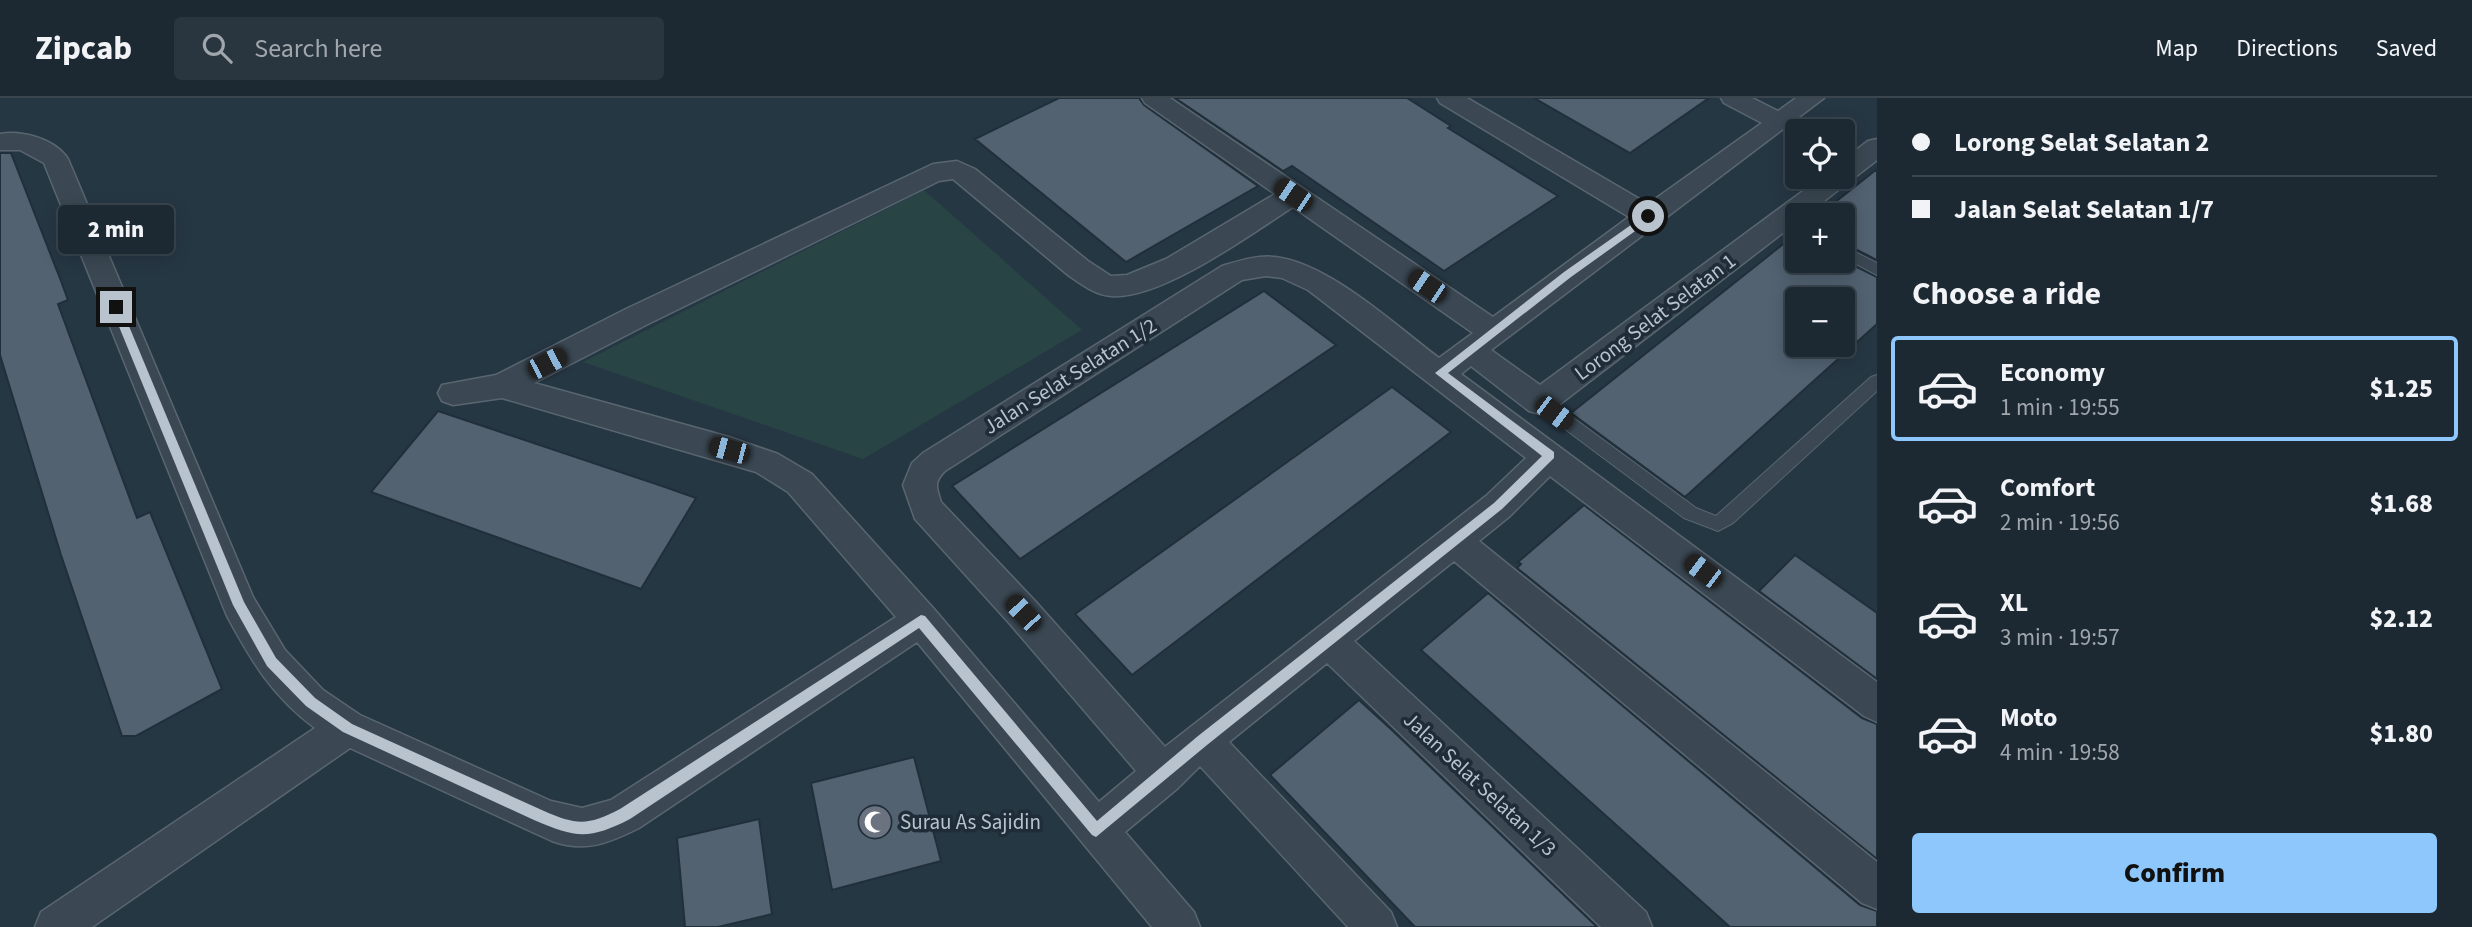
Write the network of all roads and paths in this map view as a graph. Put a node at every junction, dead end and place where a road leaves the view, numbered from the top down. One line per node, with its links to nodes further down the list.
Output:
1 (1154, 98): 10 (street)
2 (1449, 98): 12 (street)
3 (1733, 98): 5 (street)
4 (1812, 98): 5 (street)
5 (1778, 121): 12 (street)
6 (11, 142): 28 (street)
7 (1877, 147): 8 (street)
8 (1855, 164)
9 (1826, 189): 11 (street, Lorong Selat Selatan 1)
10 (1293, 195): 16 (street); 20 (street)
11 (1811, 203)
12 (1648, 216): 16 (street)
13 (1785, 226): 22 (street, Lorong Selat Selatan 1)
14 (1855, 258): 15 (lane)
15 (1877, 270)
16 (1493, 332): 17 (street)
17 (1470, 350): 18 (street); 22 (street)
18 (1441, 373): 23 (street, Jalan Selat Selatan 1/2); 30 (street, Jalan Selat Selatan 1/2)
19 (1877, 381): 22 (lane)
20 (502, 386): 21 (street); 25 (street)
21 (453, 393)
22 (1540, 402)
23 (1550, 455): 24 (street); 27 (street)
24 (1455, 541): 26 (street); 32 (street)
25 (921, 620): 28 (street); 31 (street)
26 (1330, 642): 29 (street); 36 (street, Jalan Selat Selatan 1/3)
27 (1877, 704)
28 (347, 728): 33 (street)
29 (1202, 740): 30 (street); 35 (street)
30 (1164, 775): 31 (street)
31 (1096, 830): 34 (street)
32 (1877, 888)
33 (55, 927)
34 (1179, 927)
35 (1376, 927)
36 (1631, 927)

